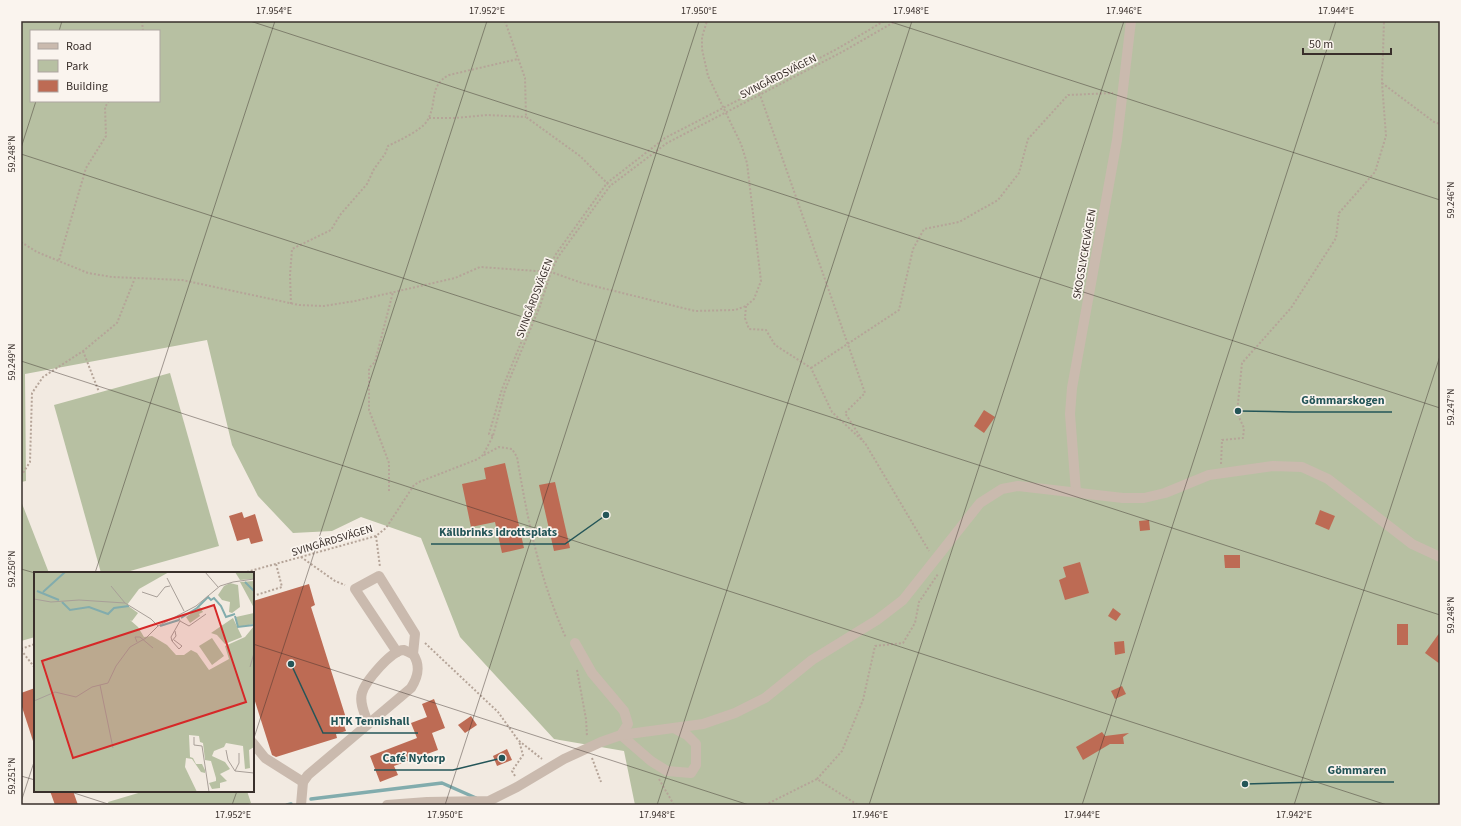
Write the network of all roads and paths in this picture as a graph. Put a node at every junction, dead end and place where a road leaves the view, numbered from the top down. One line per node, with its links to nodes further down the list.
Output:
1 (505, 21): 7 (path)
2 (707, 21): 13 (path)
3 (884, 21): 9 (path)
4 (896, 21): 11 (path, SVINGÅRDSVÄGEN)
5 (1131, 21): 10 (street, SKOGSLYCKEVÄGEN)
6 (1384, 21): 8 (path)
7 (518, 59): 15 (path); 16 (path)
8 (1382, 83): 17 (path); 35 (path)
9 (758, 89): 11 (path); 13 (path)
10 (1123, 93): 28 (path); 38 (street, SKOGSLYCKEVÄGEN)
11 (760, 94): 14 (path, SVINGÅRDSVÄGEN); 28 (path)
12 (108, 102): 21 (path)
13 (723, 107): 14 (path); 18 (path)
14 (725, 112): 19 (path, SVINGÅRDSVÄGEN); 27 (path)
15 (526, 117): 16 (path); 18 (path)
16 (429, 118): 26 (path)
17 (1440, 124)
18 (607, 183): 19 (path); 22 (path)
19 (610, 186): 23 (path, SVINGÅRDSVÄGEN)
20 (21, 242): 21 (path)
21 (59, 260): 24 (path)
22 (547, 271): 23 (path); 25 (path); 32 (path)
23 (551, 272): 27 (path); 32 (path, SVINGÅRDSVÄGEN)
24 (135, 278): 26 (path); 29 (path)
25 (393, 292): 26 (path); 37 (path)
26 (291, 304)
27 (746, 306): 30 (path)
28 (847, 345): 30 (path); 33 (path)
29 (83, 351): 31 (path); 36 (path)
30 (811, 368): 33 (path)
31 (99, 392)
32 (493, 436): 34 (path, SVINGÅRDSVÄGEN)
33 (865, 443): 42 (path)
34 (483, 455): 39 (path, SVINGÅRDSVÄGEN); 49 (path)
35 (1221, 473): 38 (street); 41 (street)
36 (21, 476)
37 (389, 491)
38 (1076, 492): 42 (street)
39 (376, 536): 40 (path, SVINGÅRDSVÄGEN); 45 (path)
40 (301, 557): 43 (path, SVINGÅRDSVÄGEN); 46 (path)
41 (1440, 557)
42 (935, 561): 57 (street); 64 (path)
43 (276, 564): 44 (path, SVINGÅRDSVÄGEN); 47 (path)
44 (247, 572)
45 (379, 576): 46 (street); 48 (street)
46 (355, 589): 52 (street)
47 (254, 596)
48 (416, 634): 53 (street); 59 (path)
49 (571, 641): 58 (street)
50 (34, 644): 51 (path)
51 (21, 650): 55 (path)
52 (397, 652): 53 (street); 56 (street)
53 (413, 654): 56 (street)
54 (575, 663): 61 (path)
55 (34, 667)
56 (368, 723): 65 (street)
57 (674, 728): 58 (street); 62 (street)
58 (621, 735): 61 (street); 62 (street)
59 (518, 740): 63 (path); 67 (path)
60 (254, 744): 65 (street)
61 (586, 749): 63 (street); 66 (path)
62 (658, 765): 71 (path)
63 (551, 767): 67 (street)
64 (817, 779): 72 (path); 73 (path)
65 (303, 782): 69 (street)
66 (601, 782)
67 (519, 786): 68 (street)
68 (489, 803): 70 (street)
69 (301, 805)
70 (387, 805)
71 (674, 805)
72 (765, 805)
73 (858, 805)

